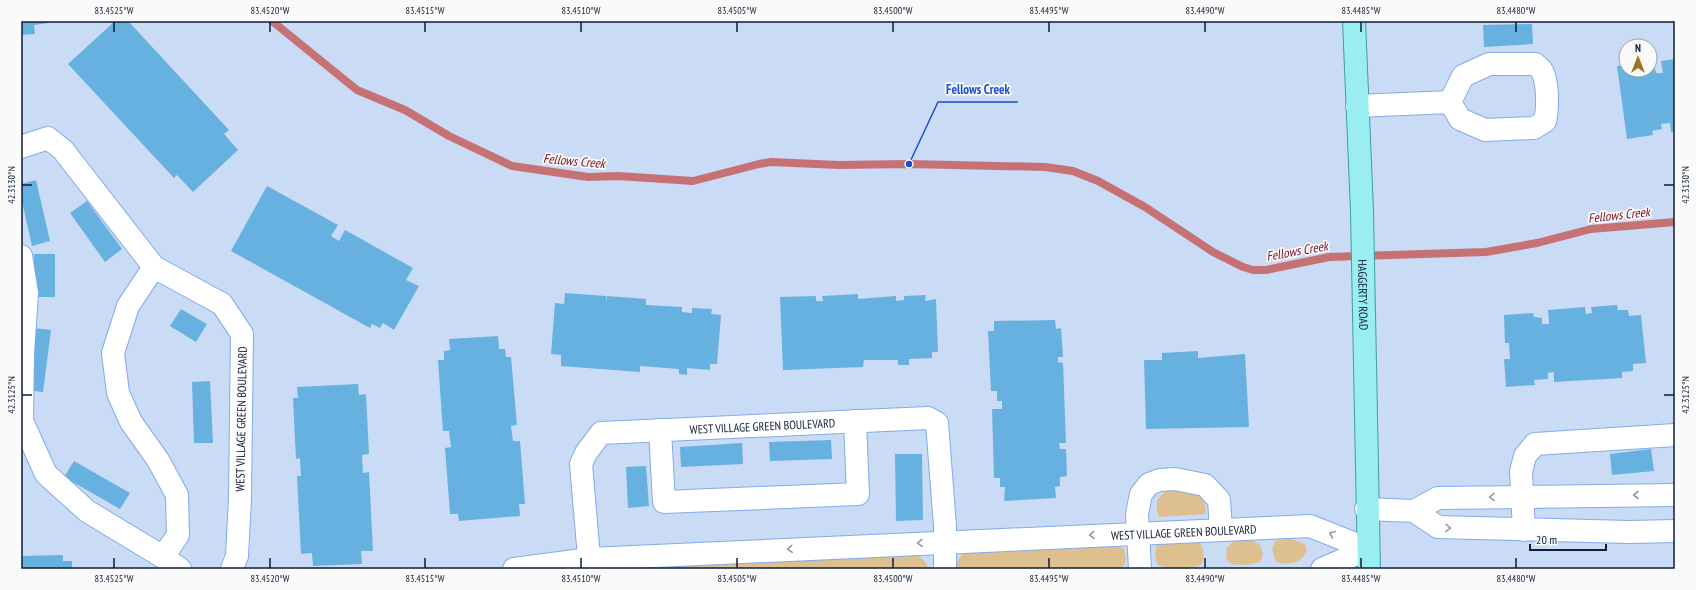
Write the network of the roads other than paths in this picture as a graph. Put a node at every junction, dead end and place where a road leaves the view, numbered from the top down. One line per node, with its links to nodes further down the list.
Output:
1 (1354, 21): 3 (main road, HAGGERTY ROAD)
2 (1450, 102): 3 (lane)
3 (1357, 106): 12 (main road, HAGGERTY ROAD)
4 (21, 147): 6 (lane, WEST VILLAGE GREEN BOULEVARD)
5 (21, 256): 20 (lane)
6 (154, 267): 20 (lane); 22 (lane, WEST VILLAGE GREEN BOULEVARD)
7 (855, 421): 8 (lane, WEST VILLAGE GREEN BOULEVARD); 8 (lane); 18 (lane, WEST VILLAGE GREEN BOULEVARD)
8 (660, 430): 21 (lane, WEST VILLAGE GREEN BOULEVARD)
9 (1675, 435): 11 (lane)
10 (1675, 495): 11 (lane, one-way to 11)
11 (1523, 496): 13 (lane, one-way to 13); 15 (lane)
12 (1366, 509): 13 (lane); 19 (main road, HAGGERTY ROAD)
13 (1414, 512): 15 (lane, one-way to 15)
14 (1221, 530): 17 (lane, WEST VILLAGE GREEN BOULEVARD); 17 (lane); 19 (lane, WEST VILLAGE GREEN BOULEVARD, one-way to 14)
15 (1524, 530): 16 (lane)
16 (1675, 531)
17 (1139, 533): 18 (lane, WEST VILLAGE GREEN BOULEVARD, one-way to 18); 25 (lane)
18 (946, 542): 21 (lane, WEST VILLAGE GREEN BOULEVARD, one-way to 21); 24 (lane, WEST VILLAGE GREEN BOULEVARD)
19 (1368, 559): 26 (lane)
20 (172, 563)
21 (590, 564): 23 (lane, WEST VILLAGE GREEN BOULEVARD)
22 (232, 569)
23 (514, 569)
24 (945, 569)
25 (1140, 569)
26 (1322, 569)

